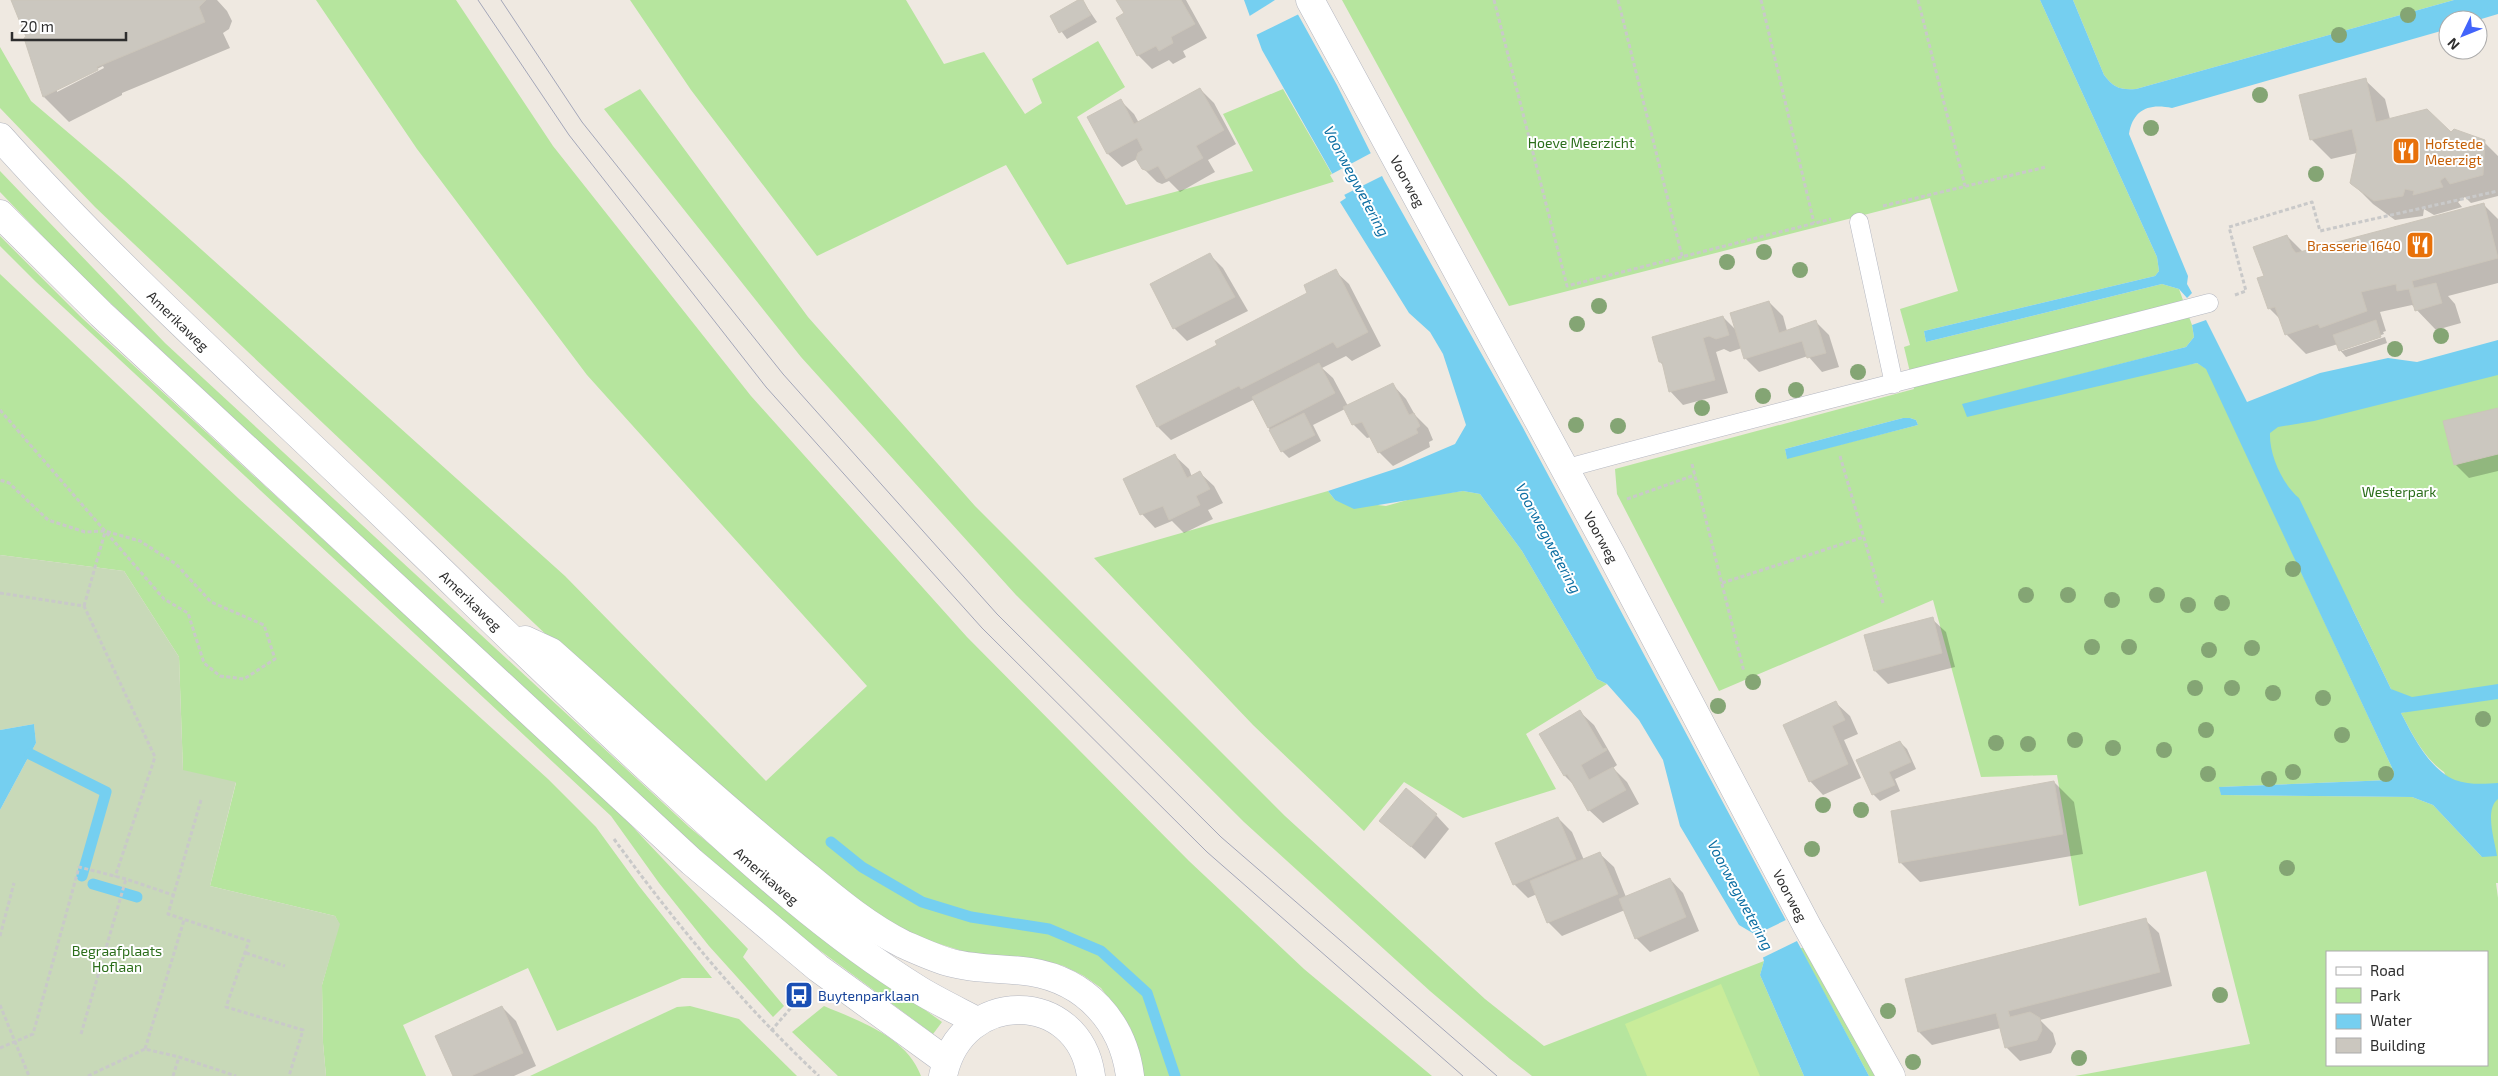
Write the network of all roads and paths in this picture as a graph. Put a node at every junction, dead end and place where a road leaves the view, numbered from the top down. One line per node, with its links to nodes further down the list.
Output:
1 (1310, 0): 21 (main road, Voorweg)
2 (1494, 0): 15 (path)
3 (1618, 0): 15 (path)
4 (1761, 0): 14 (path)
5 (1918, 0): 8 (path)
6 (0, 137): 31 (main road, Amerikaweg)
7 (2046, 167): 8 (path)
8 (1965, 186): 10 (path)
9 (2498, 191): 16 (path)
10 (1874, 208)
11 (0, 214): 52 (main road)
12 (1839, 217): 14 (path)
13 (1859, 222): 17 (lane)
14 (1814, 223): 15 (path)
15 (1682, 257)
16 (2209, 302): 17 (lane)
17 (1894, 384): 19 (lane)
18 (0, 410): 25 (path)
19 (1684, 436): 21 (lane); 22 (path)
20 (1840, 456): 26 (path)
21 (1564, 469): 61 (main road, Voorweg)
22 (1695, 475): 24 (path); 27 (path)
23 (0, 480): 25 (path)
24 (1627, 499)
25 (105, 531): 25 (path); 30 (path)
26 (1864, 537): 27 (path); 29 (path)
27 (1722, 583): 32 (path)
28 (0, 594): 30 (path)
29 (1883, 603)
30 (84, 606): 35 (path)
31 (499, 627): 45 (main road, Amerikaweg); 60 (main road)
32 (1744, 672)
33 (201, 800): 38 (path)
34 (610, 833): 46 (path)
35 (115, 877): 36 (path); 48 (path)
36 (126, 879): 38 (path); 47 (path)
37 (14, 883): 40 (path)
38 (172, 895): 39 (path)
39 (184, 920): 41 (path); 50 (path)
40 (0, 936)
41 (246, 953): 42 (path); 57 (path)
42 (285, 966)
43 (804, 993): 46 (path)
44 (0, 1005): 48 (path)
45 (977, 1021): 52 (main road); 59 (main road)
46 (770, 1031): 58 (path)
47 (81, 1034)
48 (15, 1042): 49 (path); 53 (path)
49 (0, 1048)
50 (145, 1049): 51 (path); 54 (path)
51 (179, 1056): 55 (path); 56 (path)
52 (945, 1068)
53 (29, 1076)
54 (88, 1076)
55 (173, 1076)
56 (236, 1076)
57 (289, 1076)
58 (819, 1076)
59 (1090, 1076)
60 (1130, 1076)
61 (1891, 1076)

